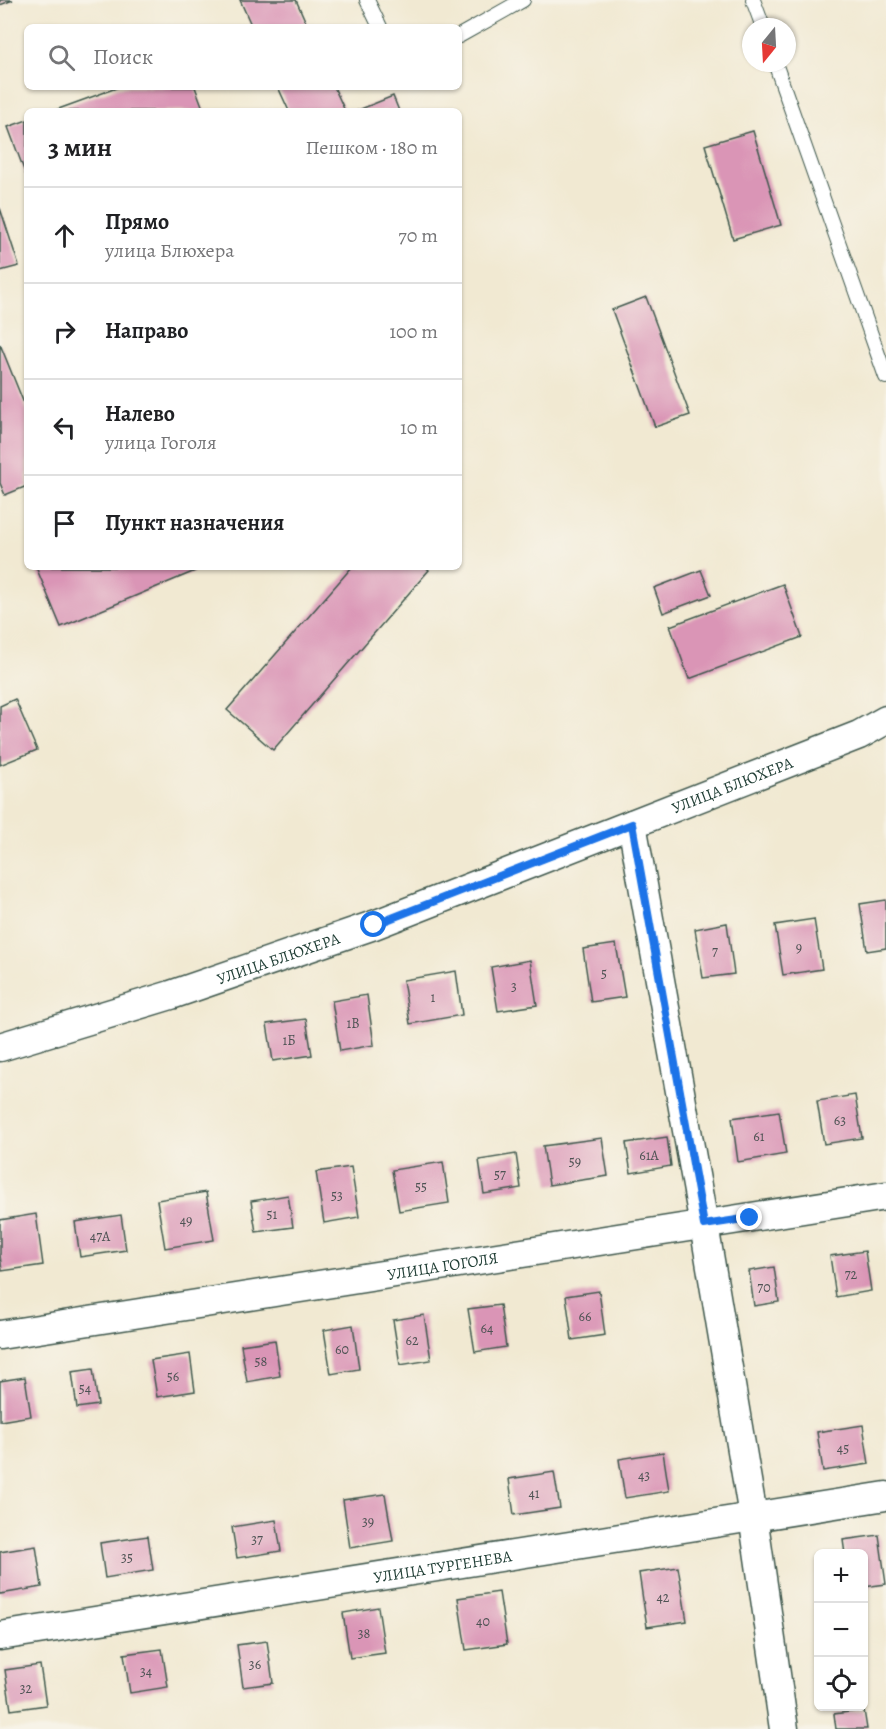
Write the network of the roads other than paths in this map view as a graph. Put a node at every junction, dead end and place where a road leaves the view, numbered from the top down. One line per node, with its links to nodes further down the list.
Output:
1 (367, 0): 5 (lane)
2 (523, 0): 6 (lane)
3 (753, 0): 4 (lane)
4 (760, 18)
5 (379, 24)
6 (462, 34)
7 (778, 72): 8 (lane)
8 (886, 376)
9 (886, 720): 10 (street, УЛИЦА БЛЮХЕРА)
10 (632, 824): 11 (street, УЛИЦА БЛЮХЕРА); 13 (street)
11 (0, 1047)
12 (886, 1196): 13 (street, УЛИЦА ГОГОЛЯ)
13 (704, 1225): 14 (street, УЛИЦА ГОГОЛЯ); 16 (street)
14 (0, 1335)
15 (886, 1496): 16 (street, УЛИЦА ТУРГЕНЕВА)
16 (753, 1516): 17 (street, УЛИЦА ТУРГЕНЕВА); 18 (street)
17 (0, 1636)
18 (784, 1729)

